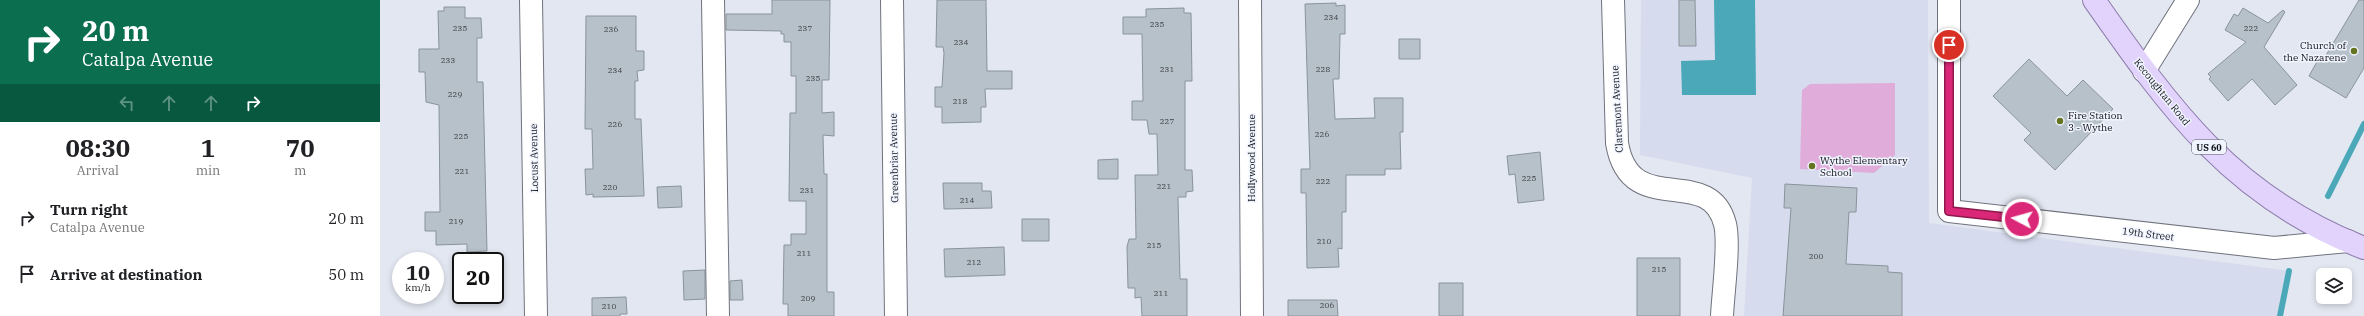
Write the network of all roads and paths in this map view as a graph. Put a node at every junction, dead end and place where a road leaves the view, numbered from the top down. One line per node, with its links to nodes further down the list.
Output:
1 (531, 0): 11 (street, Locust Avenue)
2 (713, 0): 12 (street)
3 (892, 0): 13 (street, Greenbriar Avenue)
4 (1250, 0): 14 (street, Hollywood Avenue)
5 (1613, 0): 15 (street, Claremont Avenue)
6 (1949, 0): 10 (street, 19th Street)
7 (2094, 0): 9 (main road, Kecoughtan Road / US 60)
8 (2188, 0): 9 (street)
9 (2144, 71): 10 (main road, Kecoughtan Road / US 60)
10 (2356, 245)
11 (536, 316)
12 (718, 316)
13 (896, 316)
14 (1252, 316)
15 (1722, 316)

